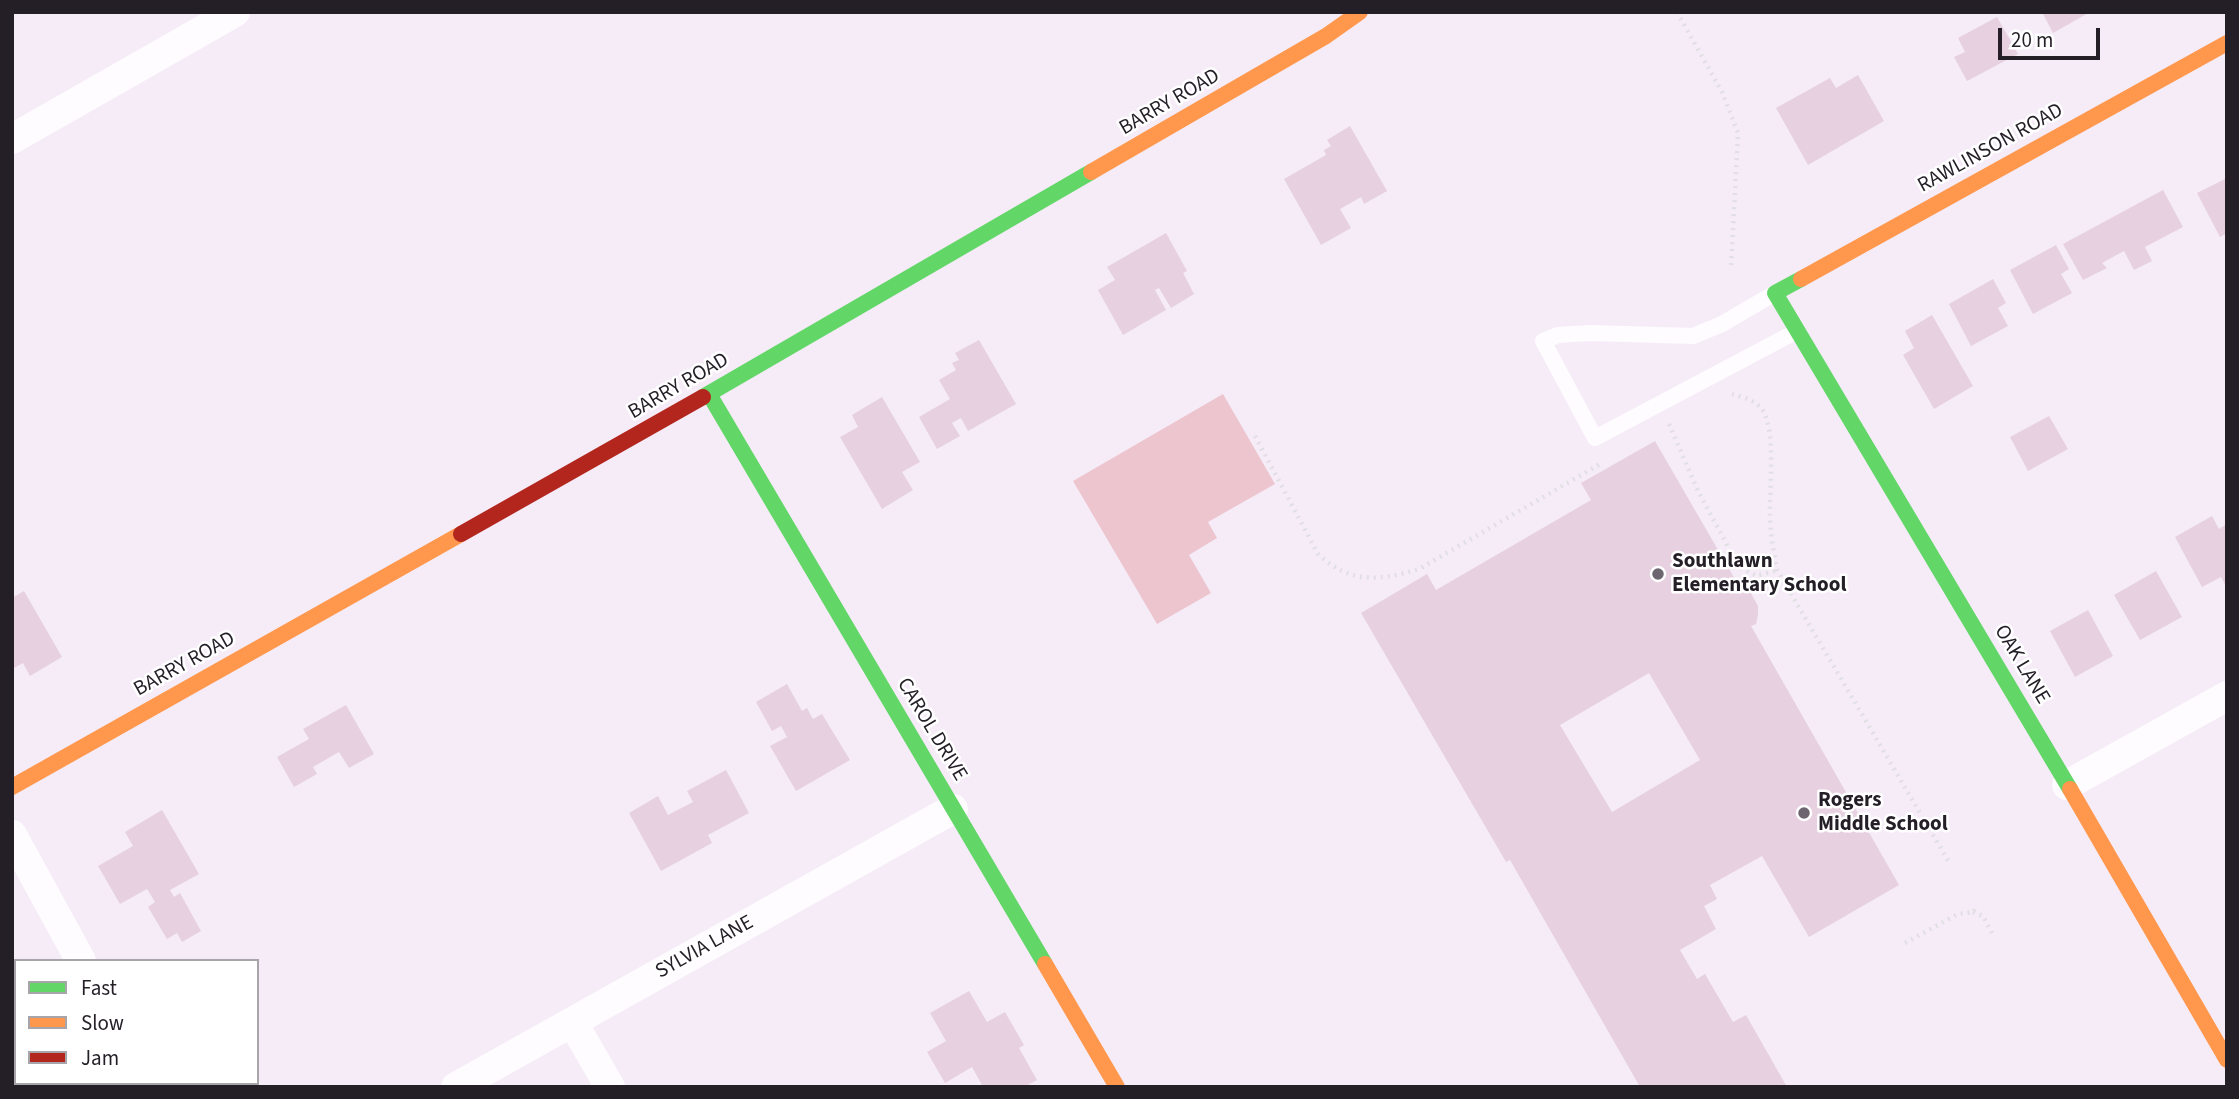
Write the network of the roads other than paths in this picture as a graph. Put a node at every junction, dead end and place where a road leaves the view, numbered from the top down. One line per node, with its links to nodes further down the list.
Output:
1 (235, 12): 4 (street)
2 (1360, 12): 7 (street, BARRY ROAD)
3 (2227, 43): 5 (street, RAWLINSON ROAD)
4 (12, 139)
5 (1775, 293): 6 (street, OAK LANE); 6 (lane)
6 (1797, 331): 9 (street, OAK LANE)
7 (709, 394): 10 (street, BARRY ROAD); 11 (street, CAROL DRIVE)
8 (2227, 696): 9 (street)
9 (2067, 785): 15 (street, OAK LANE)
10 (12, 787)
11 (953, 809): 14 (street, SYLVIA LANE); 18 (street, CAROL DRIVE)
12 (12, 835): 13 (street)
13 (80, 959)
14 (573, 1023): 16 (street, SYLVIA LANE); 17 (street)
15 (2227, 1060)
16 (456, 1087)
17 (610, 1087)
18 (1117, 1087)

